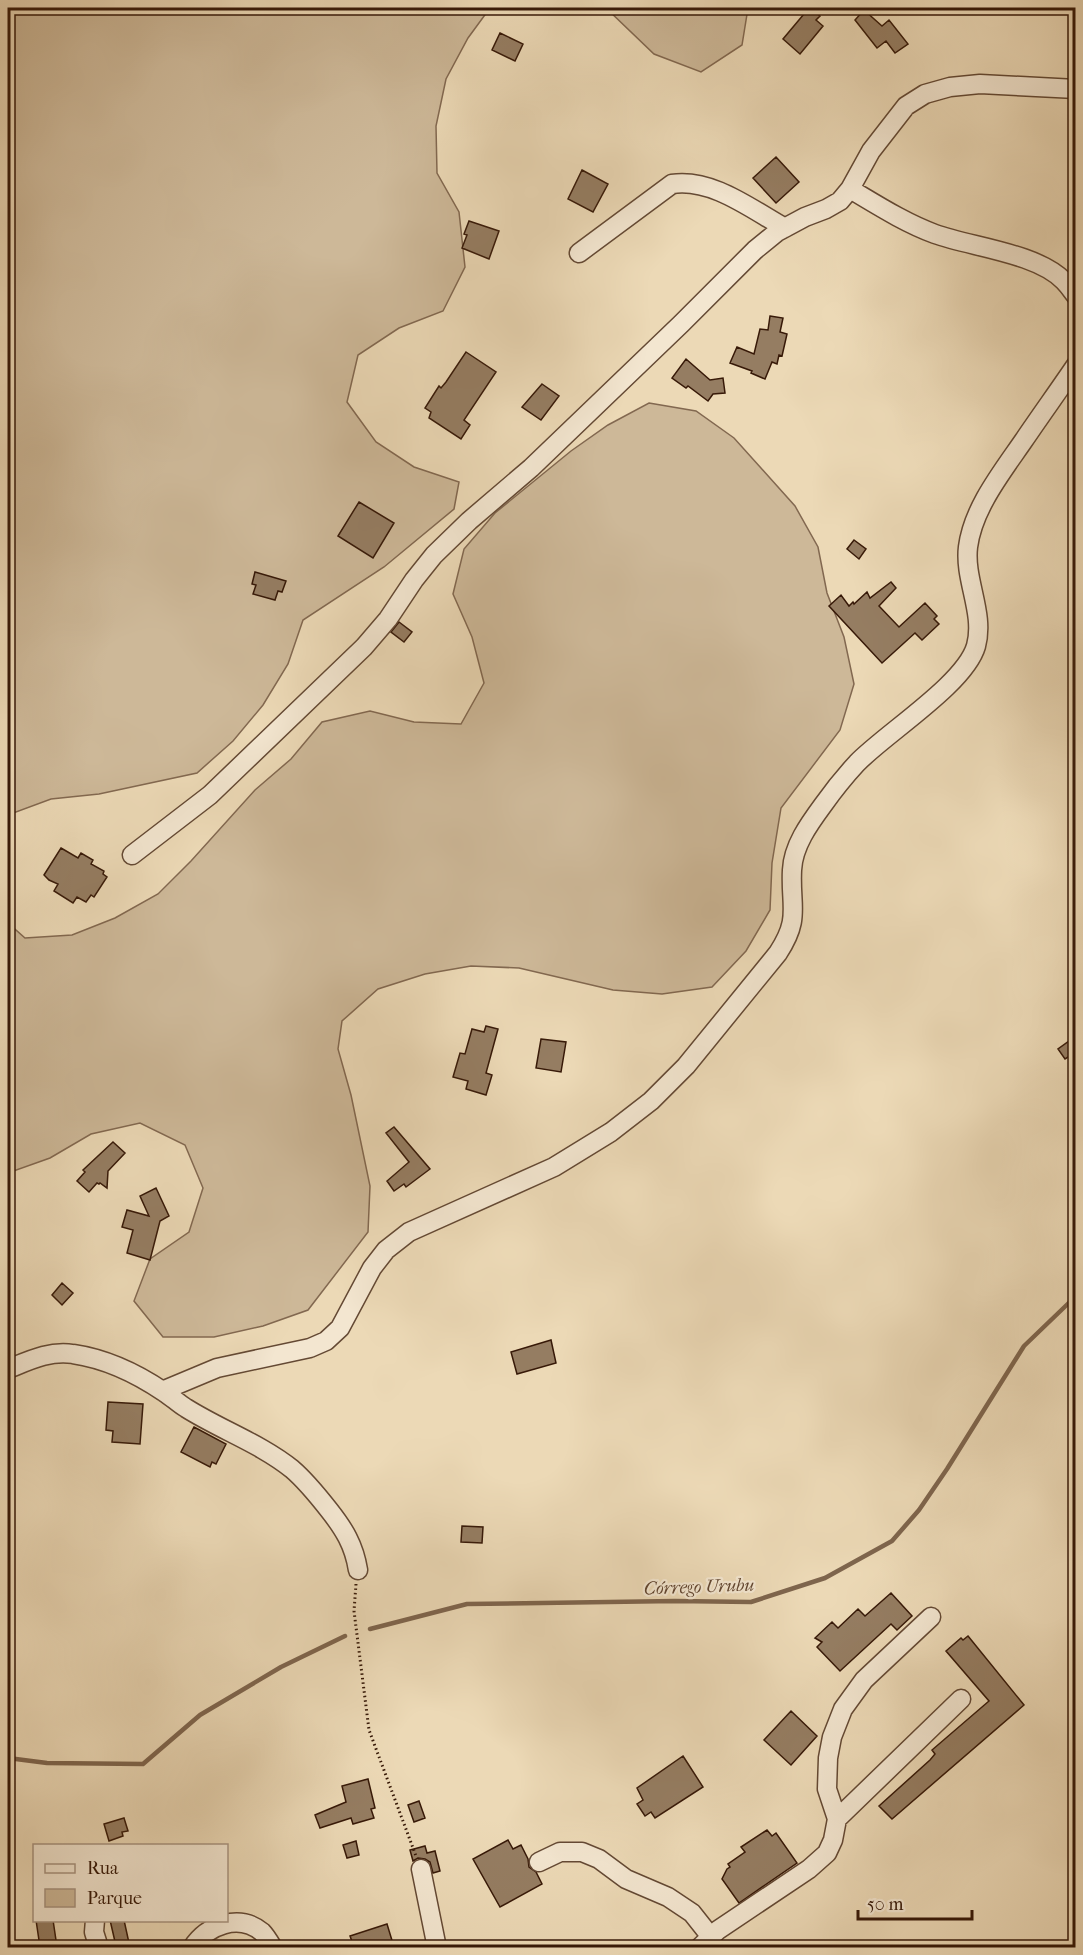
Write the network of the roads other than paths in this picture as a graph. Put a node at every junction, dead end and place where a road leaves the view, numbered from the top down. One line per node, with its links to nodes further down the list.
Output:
1 (1076, 89): 2 (street)
2 (850, 189): 3 (street); 5 (street)
3 (785, 228): 4 (street); 7 (street)
4 (579, 253)
5 (1076, 296)
6 (1076, 365): 9 (street)
7 (132, 855)
8 (8, 1369): 9 (street)
9 (162, 1391): 10 (street)
10 (358, 1570)
11 (931, 1617): 13 (street)
12 (961, 1699): 13 (street)
13 (837, 1819): 17 (street)
14 (539, 1862): 17 (street)
15 (421, 1869): 21 (street)
16 (94, 1922): 18 (street)
17 (705, 1942)
18 (99, 1947)
19 (192, 1947): 20 (street)
20 (273, 1947)
21 (437, 1947)

